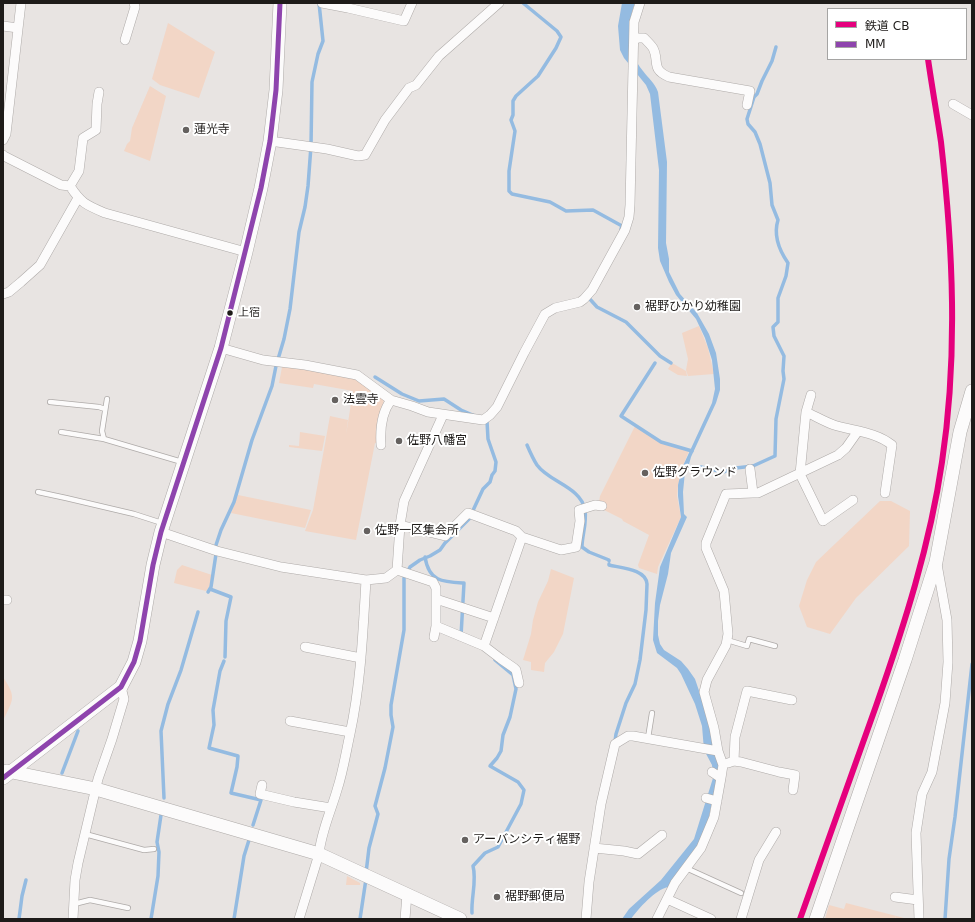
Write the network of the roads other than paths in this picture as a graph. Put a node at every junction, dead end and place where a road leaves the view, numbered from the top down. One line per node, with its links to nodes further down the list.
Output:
1 (21, 3): 10 (street)
2 (134, 3): 11 (street)
3 (280, 3): 19 (street)
4 (322, 3): 8 (street)
5 (412, 3): 8 (street)
6 (499, 3): 19 (street)
7 (640, 3): 12 (street)
8 (349, 5)
9 (3, 26): 10 (street)
10 (18, 28): 13 (street)
11 (125, 40)
12 (634, 40): 16 (street); 33 (street)
13 (7, 81): 18 (street)
14 (99, 92): 21 (street)
15 (954, 104): 17 (street)
16 (747, 105)
17 (972, 115)
18 (3, 140)
19 (270, 141): 23 (street)
20 (3, 154): 21 (street)
21 (70, 186): 22 (street)
22 (78, 198): 23 (street); 24 (street)
23 (246, 252): 25 (street)
24 (3, 294)
25 (221, 348): 29 (street); 38 (street)
26 (972, 391): 49 (street)
27 (812, 395): 32 (street)
28 (107, 399): 31 (lane)
29 (391, 400): 33 (street); 37 (street)
30 (50, 402): 31 (lane)
31 (105, 409): 36 (lane)
32 (806, 412): 34 (street); 40 (street)
33 (443, 415): 46 (street)
34 (858, 431): 40 (street); 43 (street)
35 (61, 432): 36 (lane)
36 (104, 440): 38 (lane)
37 (381, 445)
38 (183, 463): 47 (street)
39 (750, 469): 42 (street)
40 (800, 474): 42 (street); 44 (street)
41 (38, 492): 47 (lane)
42 (753, 493): 56 (street)
43 (885, 493)
44 (853, 500)
45 (602, 506): 48 (street)
46 (400, 525): 48 (street); 50 (street)
47 (162, 528): 51 (street); 62 (street)
48 (522, 537): 53 (street)
49 (936, 562): 91 (street); 102 (street)
50 (397, 570): 51 (street); 52 (street)
51 (366, 580): 60 (street)
52 (436, 599): 53 (street); 54 (street)
53 (494, 618): 57 (street)
54 (436, 626): 55 (street); 57 (street)
55 (434, 637)
56 (727, 640): 58 (lane); 68 (street)
57 (484, 646): 61 (street)
58 (775, 646)
59 (305, 647): 60 (street)
60 (361, 658): 66 (street)
61 (519, 683)
62 (121, 687): 72 (street); 75 (street)
63 (792, 700): 69 (street)
64 (652, 713): 67 (lane)
65 (290, 721): 66 (street)
66 (350, 732): 79 (street)
67 (648, 738): 68 (street); 83 (street)
68 (718, 751): 70 (street)
69 (734, 761): 70 (street); 76 (street)
70 (723, 765): 73 (street)
71 (712, 772): 73 (street)
72 (6, 773): 75 (street)
73 (721, 778): 78 (street)
74 (262, 785): 79 (street)
75 (96, 789): 81 (street); 85 (street)
76 (793, 790)
77 (706, 798): 78 (street)
78 (717, 801): 86 (street)
79 (331, 808): 85 (street)
80 (776, 832): 101 (street)
81 (85, 834): 84 (lane); 92 (street)
82 (662, 835): 83 (street)
83 (594, 848): 98 (street)
84 (154, 849)
85 (319, 854): 88 (street); 95 (street)
86 (686, 868): 87 (lane); 90 (street)
87 (741, 893)
88 (407, 894): 96 (street); 97 (street)
89 (895, 897): 91 (street)
90 (666, 899): 99 (street); 100 (street)
91 (918, 900): 103 (street)
92 (74, 904): 93 (lane); 94 (street)
93 (128, 908)
94 (72, 919)
95 (299, 919)
96 (405, 919)
97 (460, 919)
98 (586, 919)
99 (657, 919)
100 (711, 919)
101 (741, 919)
102 (816, 919)
103 (920, 919)

